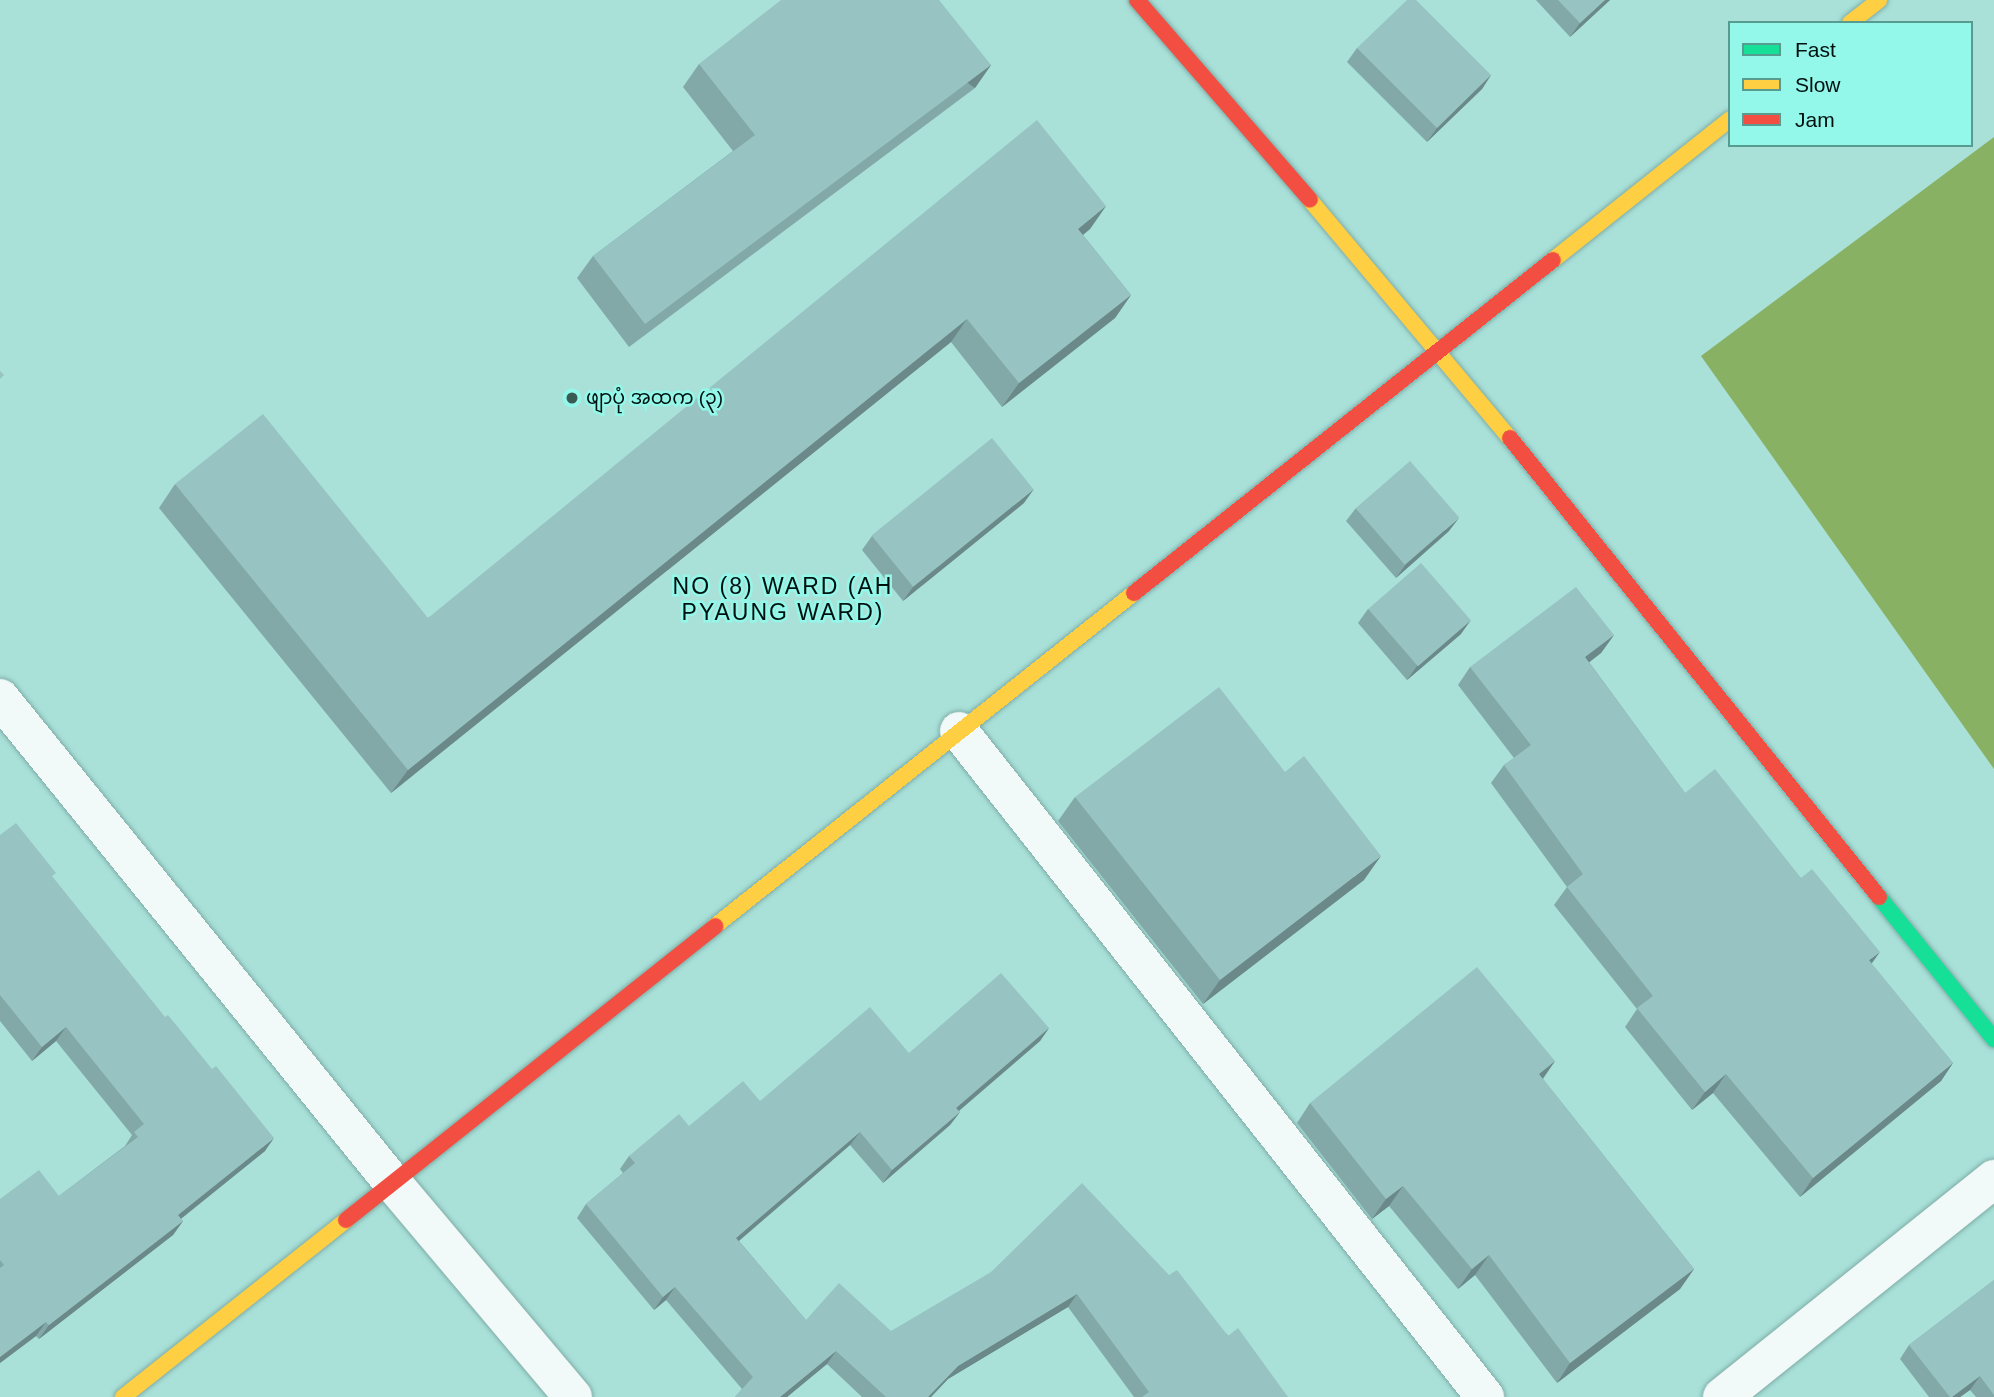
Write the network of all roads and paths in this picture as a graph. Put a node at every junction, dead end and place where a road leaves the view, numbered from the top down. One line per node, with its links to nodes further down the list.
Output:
1 (1137, 0): 5 (street)
2 (1878, 0): 3 (street)
3 (1852, 21)
4 (1728, 121): 5 (street)
5 (1440, 350): 7 (street); 8 (street)
6 (0, 698): 10 (street)
7 (959, 731): 10 (street); 13 (street)
8 (1994, 1039)
9 (1994, 1179): 14 (street)
10 (392, 1182): 11 (street); 12 (street)
11 (123, 1397)
12 (573, 1397)
13 (1485, 1397)
14 (1722, 1397)

